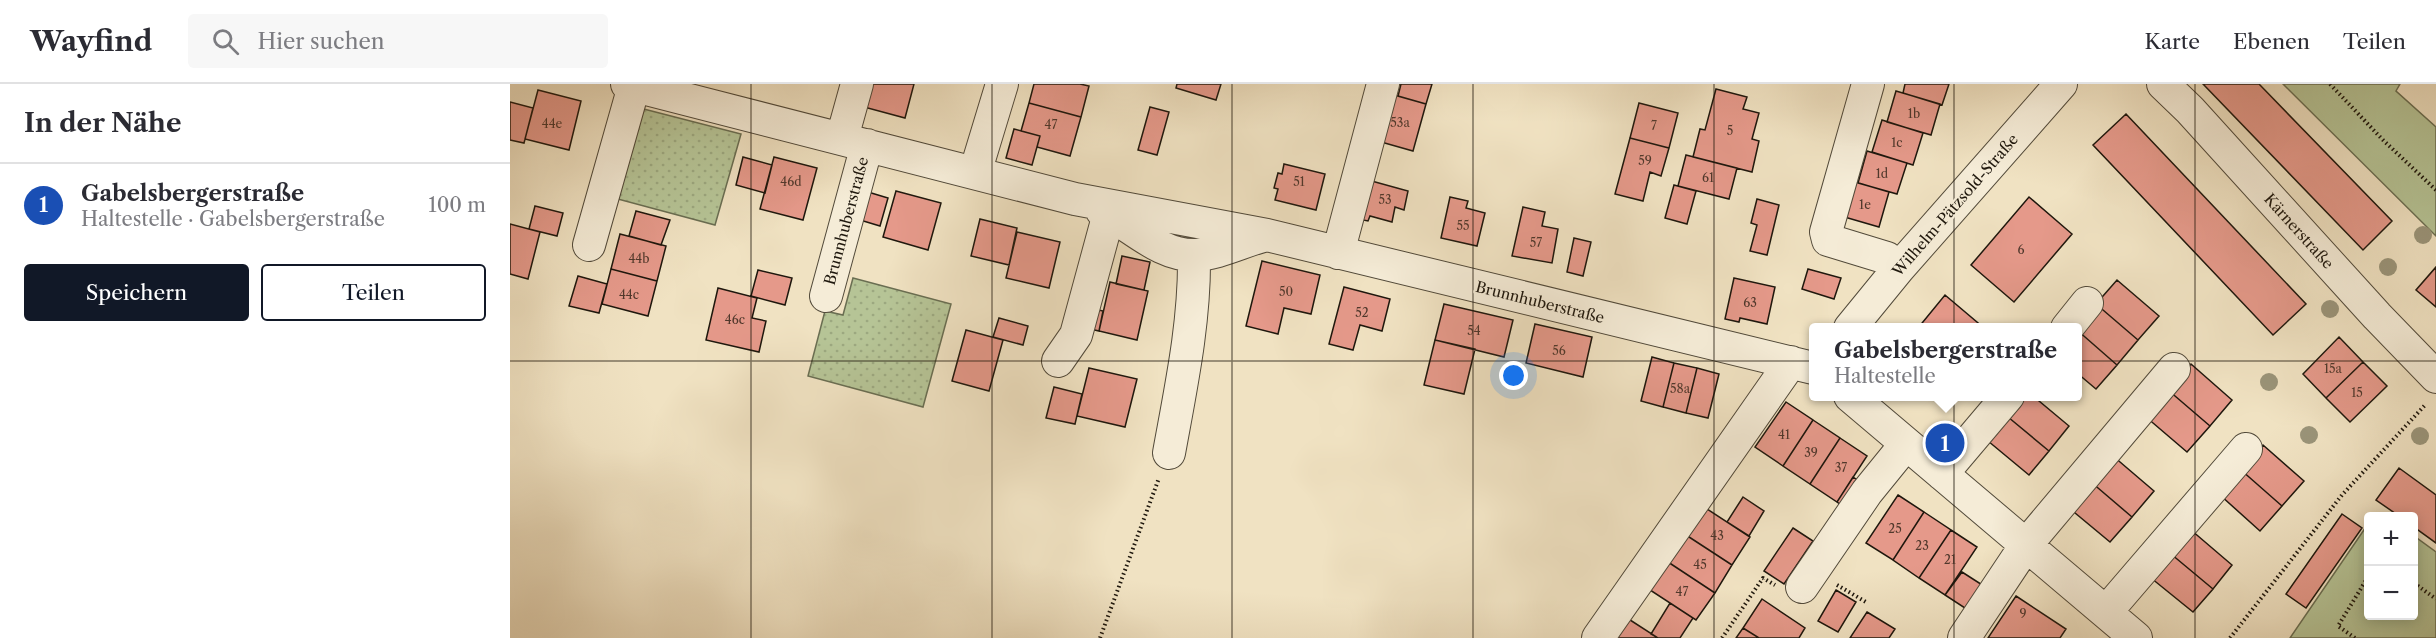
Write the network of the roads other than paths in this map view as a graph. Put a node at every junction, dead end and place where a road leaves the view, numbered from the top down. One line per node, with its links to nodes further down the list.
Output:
1 (857, 84): 8 (street, Brunnhuberstraße)
2 (1002, 84): 9 (street)
3 (1383, 84): 13 (street)
4 (1868, 84): 15 (street)
5 (2163, 84): 23 (street, Kärnerstraße)
6 (631, 85): 8 (street, Brunnhuberstraße); 12 (street, Brunnhuberstraße)
7 (2047, 88): 15 (street, Wilhelm-Pätzsold-Straße)
8 (854, 141): 9 (street, Brunnhuberstraße); 16 (street, Brunnhuberstraße)
9 (975, 173): 10 (street, Brunnhuberstraße)
10 (1110, 210): 11 (street, Brunnhuberstraße); 14 (street, Brunnhuberstraße); 20 (street)
11 (1267, 235): 13 (street, Brunnhuberstraße); 14 (street, Brunnhuberstraße)
12 (589, 245)
13 (1338, 253): 21 (street, Brunnhuberstraße)
14 (1194, 255): 28 (street)
15 (1899, 268): 18 (street, Wilhelm-Pätzsold-Straße)
16 (826, 296)
17 (2087, 303): 19 (street)
18 (1853, 323)
19 (2070, 323)
20 (1058, 361)
21 (1802, 365): 33 (street)
22 (2174, 369): 30 (street)
23 (2432, 389)
24 (1856, 401): 26 (street)
25 (2004, 401): 29 (street)
26 (1906, 444): 29 (street); 31 (street)
27 (2246, 449): 32 (street)
28 (1169, 453)
29 (1942, 474): 30 (street)
30 (2026, 544): 32 (street); 34 (street)
31 (1802, 587)
32 (2106, 612): 35 (street)
33 (1598, 638)
34 (1964, 638)
35 (2136, 638)

